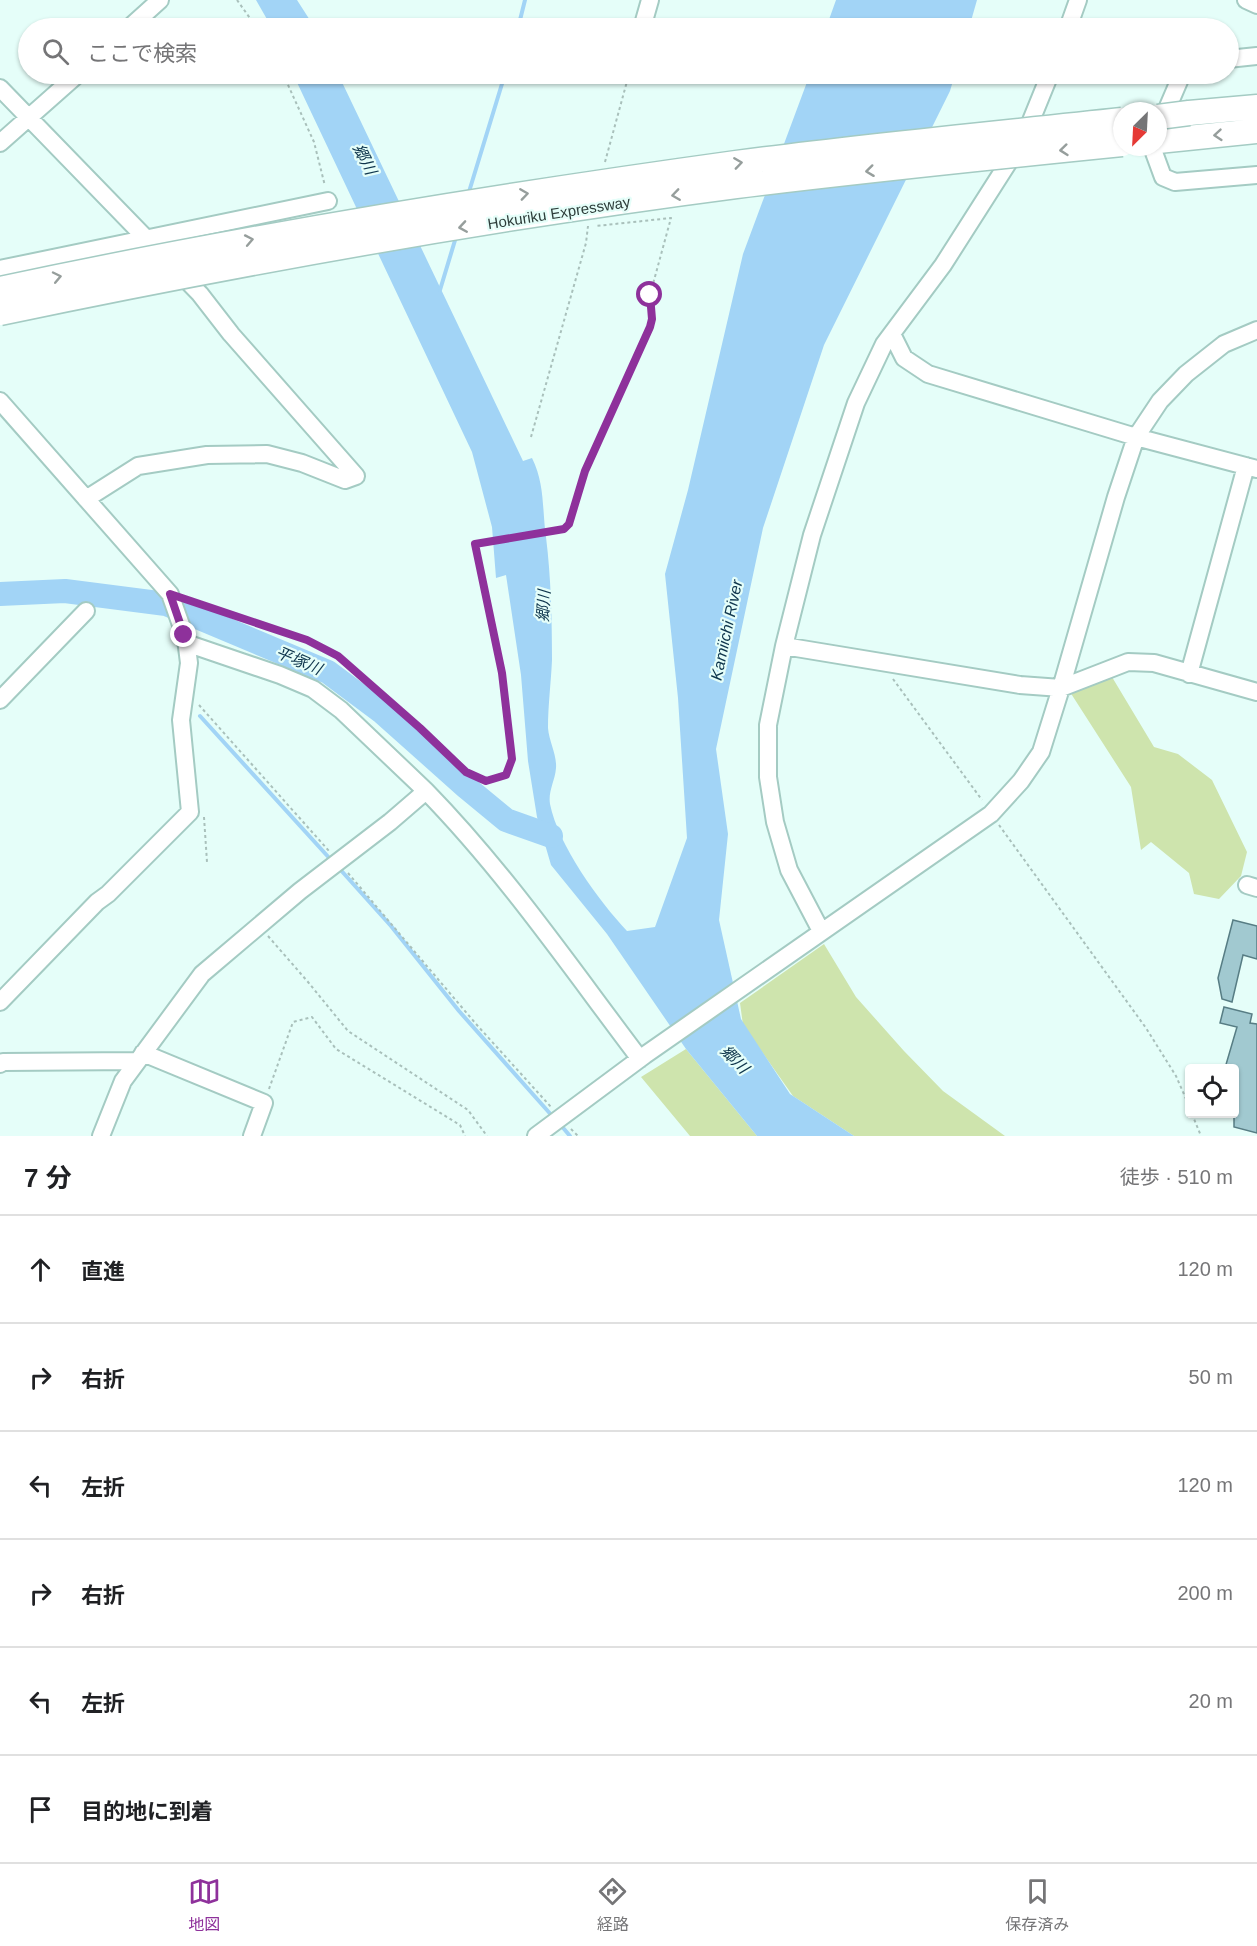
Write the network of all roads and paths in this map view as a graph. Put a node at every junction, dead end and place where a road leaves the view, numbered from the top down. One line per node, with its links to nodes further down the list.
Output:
1 (160, 0): 7 (street)
2 (237, 0): 8 (path)
3 (650, 0): 9 (street)
4 (1078, 0): 10 (street)
5 (1246, 0): 6 (street)
6 (1257, 5)
7 (140, 18)
8 (250, 18)
9 (645, 18)
10 (1072, 18)
11 (1257, 56): 12 (street)
12 (1239, 58)
13 (67, 84): 21 (street)
14 (288, 84): 31 (path)
15 (627, 84): 29 (path)
16 (1046, 84): 37 (street)
17 (1179, 84): 23 (street)
18 (0, 88): 21 (street)
19 (1257, 107): 20 (highway, bridge)
20 (1167, 116)
21 (29, 117): 26 (street); 32 (street)
22 (1113, 121): 34 (highway, Hokuriku Expressway, one-way to 22, bridge)
23 (1167, 130)
24 (1257, 131): 25 (highway, one-way to 25)
25 (1167, 137)
26 (0, 143)
27 (1113, 145): 35 (highway, Hokuriku Expressway, one-way to 35, bridge)
28 (1155, 156): 30 (street)
29 (603, 172)
30 (1257, 175)
31 (328, 201): 32 (street)
32 (147, 238): 33 (street); 42 (street)
33 (0, 269)
34 (0, 289)
35 (0, 313)
36 (1257, 330): 40 (street)
37 (892, 334): 40 (street); 46 (street)
38 (0, 401): 42 (street)
39 (531, 437): 43 (path)
40 (1136, 437): 41 (street); 49 (street)
41 (1252, 468): 48 (street)
42 (86, 499): 43 (street)
43 (170, 594): 45 (street)
44 (86, 611): 51 (street)
45 (185, 639): 53 (street); 58 (street)
46 (784, 646): 47 (street); 57 (street)
47 (880, 661): 49 (street); 54 (path)
48 (1189, 674): 49 (street); 50 (street)
49 (1061, 688): 54 (street)
50 (1257, 692)
51 (0, 700)
52 (197, 703): 55 (path)
53 (426, 791): 55 (street); 60 (street)
54 (991, 814): 57 (street); 62 (path)
55 (339, 862): 56 (street); 64 (path)
56 (258, 926): 59 (street); 69 (path)
57 (817, 934): 60 (street)
58 (0, 1002)
59 (140, 1057): 61 (street); 63 (street); 66 (street)
60 (643, 1057): 64 (street)
61 (0, 1064)
62 (1185, 1097)
63 (264, 1103): 67 (street); 68 (path)
64 (560, 1117): 70 (street); 71 (path)
65 (1194, 1118): 72 (path)
66 (106, 1134)
67 (252, 1136)
68 (465, 1136)
69 (487, 1136)
70 (536, 1136)
71 (578, 1136)
72 (1201, 1136)

